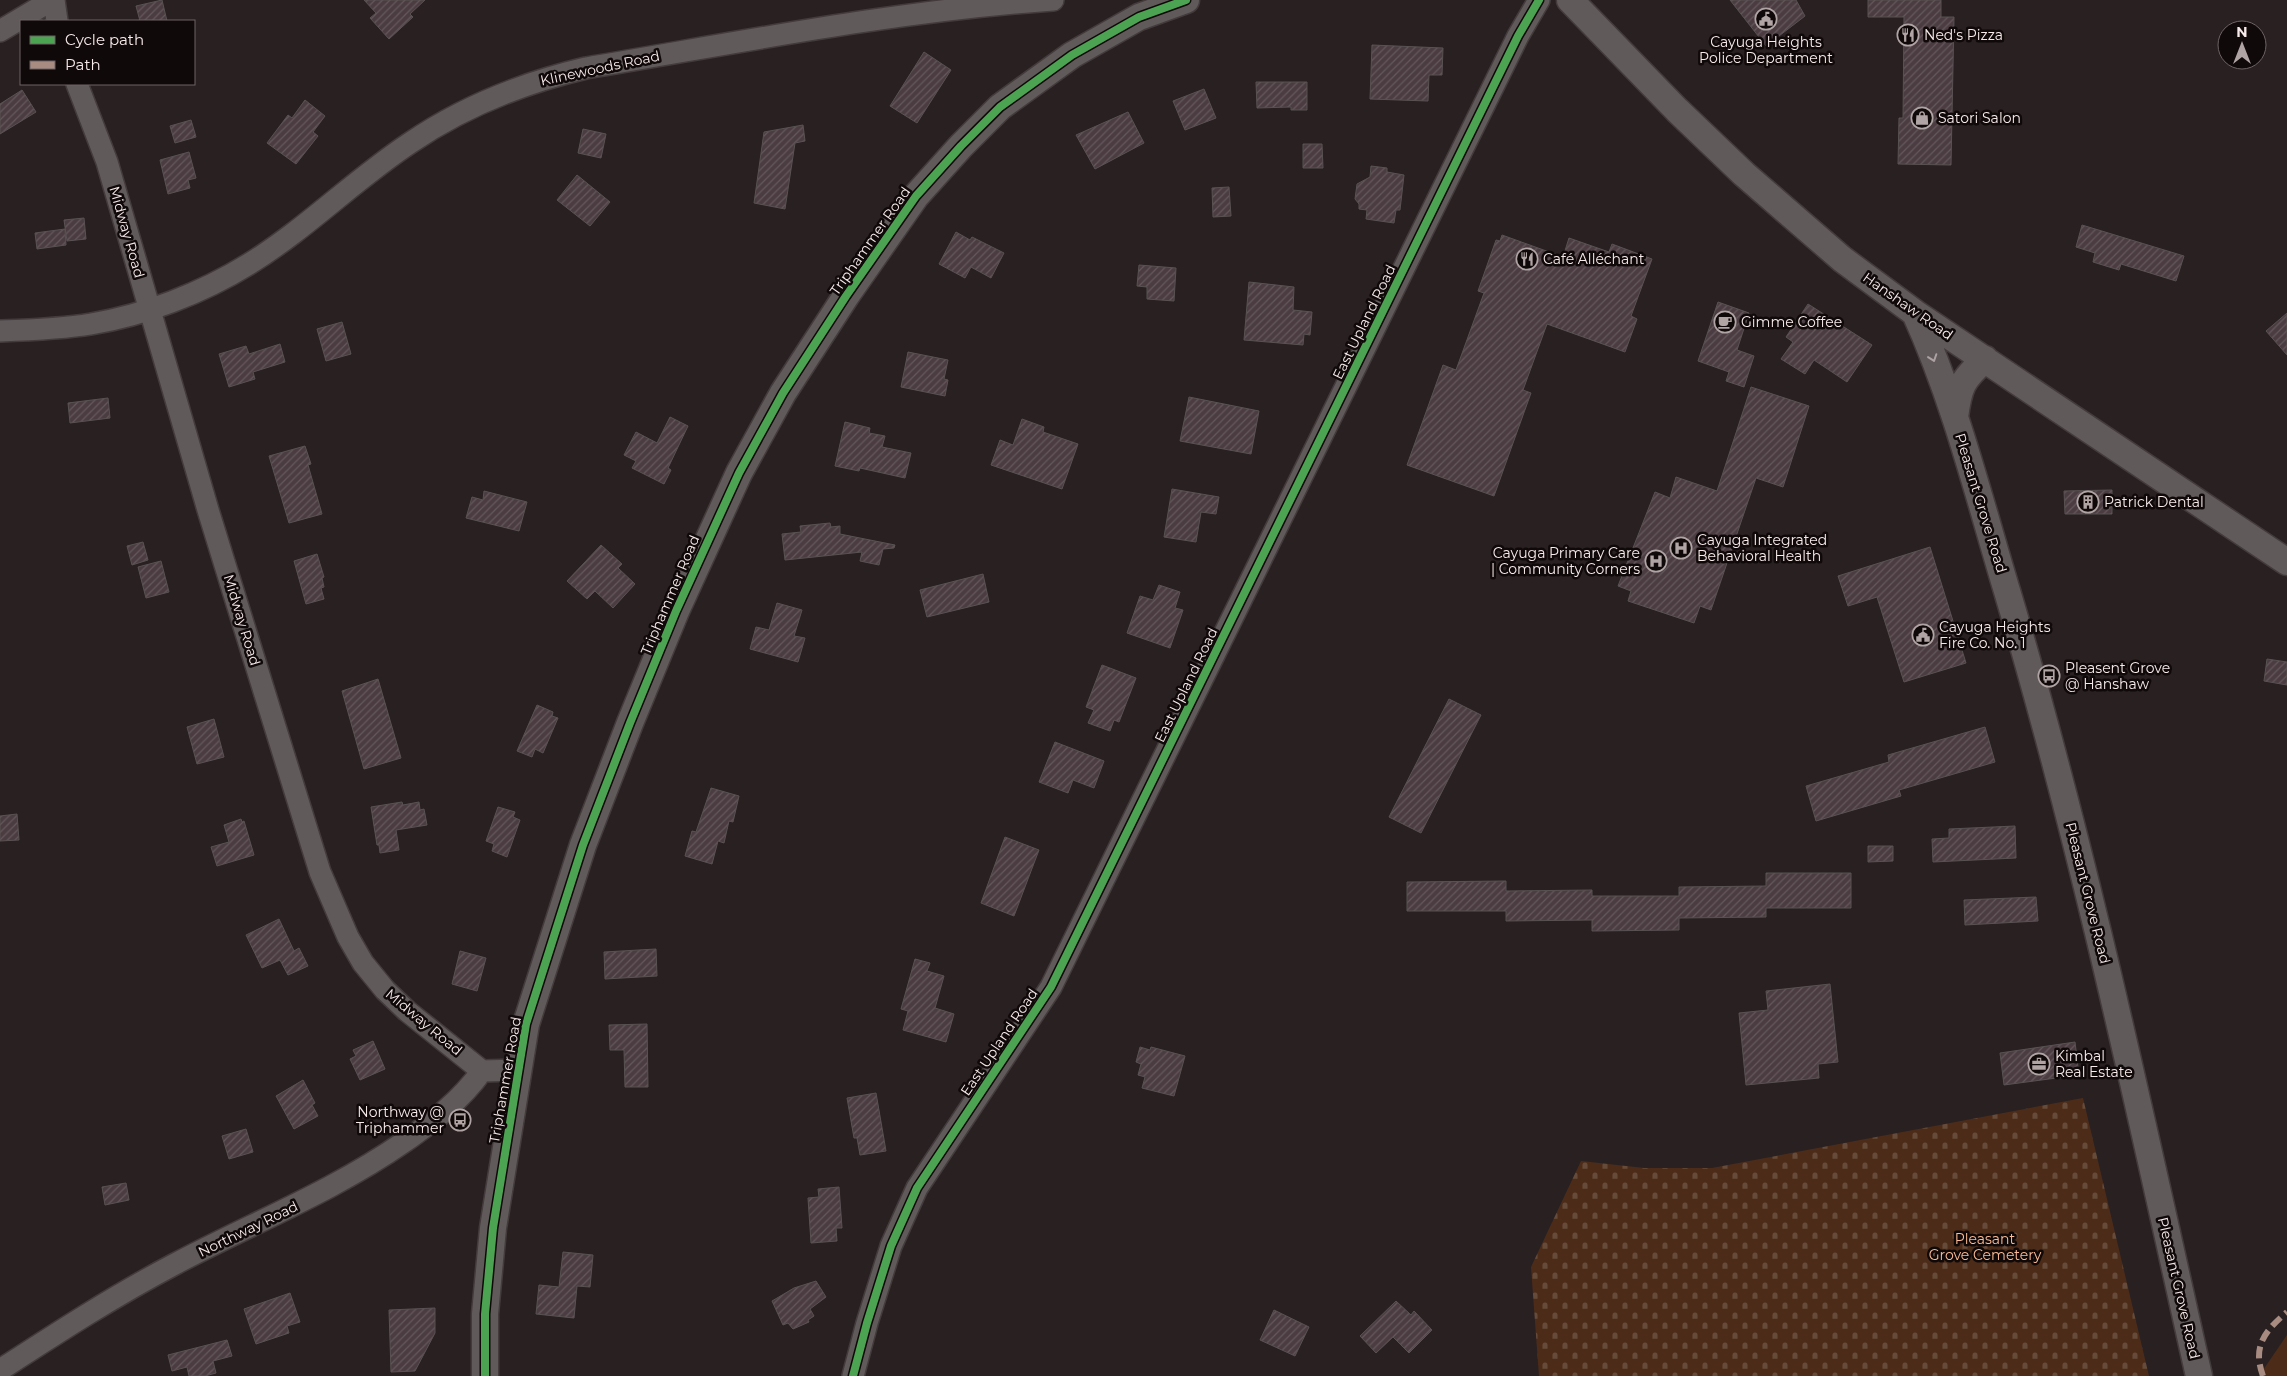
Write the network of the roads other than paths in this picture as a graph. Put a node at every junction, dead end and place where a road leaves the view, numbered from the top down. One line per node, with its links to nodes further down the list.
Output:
1 (53, 0): 6 (street); 7 (street)
2 (1054, 0): 9 (street, Klinewoods Road)
3 (1186, 0): 15 (street, Triphammer Road)
4 (1539, 0): 19 (street, East Upland Road)
5 (1570, 0): 10 (street, Hanshaw Road)
6 (57, 20)
7 (0, 31)
8 (77, 85): 9 (street, Midway Road)
9 (149, 309): 11 (street, Klinewoods Road); 16 (street, Midway Road)
10 (1915, 313): 12 (street, Hanshaw Road); 13 (street, Pleasant Grove Road, one-way to 13)
11 (0, 332)
12 (1985, 359): 13 (street, Pleasant Grove Road); 14 (street, Hanshaw Road)
13 (1955, 417): 20 (street, Pleasant Grove Road)
14 (2287, 562)
15 (518, 1070): 16 (street); 18 (street, Triphammer Road)
16 (482, 1071): 17 (street, Northway Road)
17 (0, 1370)
18 (486, 1376)
19 (853, 1376)
20 (2199, 1376)

